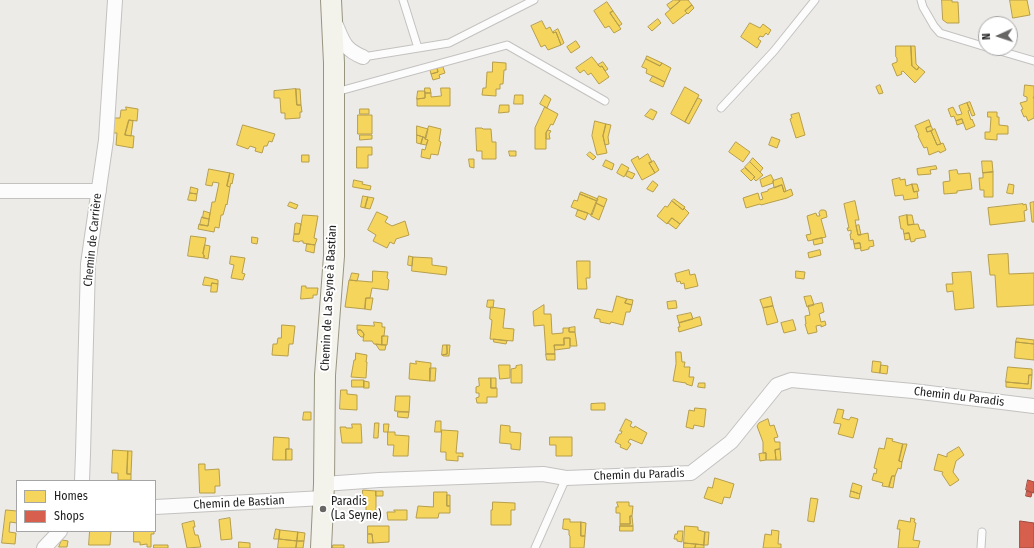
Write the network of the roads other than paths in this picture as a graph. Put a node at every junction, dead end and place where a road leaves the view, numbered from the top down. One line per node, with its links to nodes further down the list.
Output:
1 (115, 0): 17 (street, Chemin de Carrière)
2 (403, 0): 8 (lane)
3 (534, 0): 8 (lane)
4 (815, 0): 15 (lane)
5 (920, 0): 7 (lane)
6 (331, 6): 10 (street); 12 (street, Chemin de La Seyne à Bastian)
7 (978, 45)
8 (418, 48): 10 (lane)
9 (1017, 56): 11 (lane)
10 (362, 57): 12 (street)
11 (1034, 61)
12 (334, 63): 13 (street, Chemin de La Seyne à Bastian)
13 (334, 92): 14 (lane); 21 (street, Chemin de La Seyne à Bastian)
14 (605, 101)
15 (721, 108)
16 (0, 191): 17 (street)
17 (99, 192): 20 (street, Chemin de Carrière)
18 (1034, 406): 19 (street, Chemin du Paradis)
19 (566, 478): 21 (street, Chemin du Paradis); 27 (lane)
20 (82, 480)
21 (324, 491): 22 (street, Chemin de Bastian); 26 (street, Chemin de La Seyne à Bastian)
22 (156, 507)
23 (59, 532): 25 (street)
24 (982, 532): 28 (lane)
25 (44, 548)
26 (321, 548)
27 (535, 548)
28 (981, 548)

